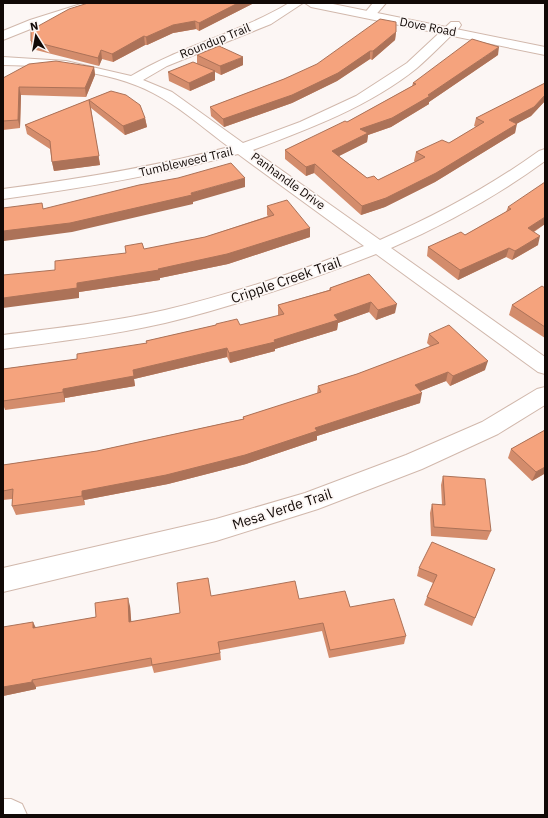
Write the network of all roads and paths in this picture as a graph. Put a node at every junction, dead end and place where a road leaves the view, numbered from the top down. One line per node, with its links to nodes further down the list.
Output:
1 (96, 3): 7 (street)
2 (297, 3): 11 (street, Roundup Trail)
3 (311, 3): 5 (street, Dove Road)
4 (347, 3): 5 (street, Dove Road)
5 (375, 9): 6 (street, Dove Road)
6 (452, 28): 8 (street, Dove Road); 9 (street, Dove Road); 12 (street, Tumbleweed Trail)
7 (3, 36)
8 (545, 43)
9 (545, 51)
10 (3, 61): 11 (street, Panhandle Drive)
11 (133, 80): 12 (street, Panhandle Drive)
12 (243, 149): 14 (street, Tumbleweed Trail); 15 (street, Panhandle Drive)
13 (545, 154): 15 (street, Cripple Creek Trail)
14 (3, 194)
15 (379, 246): 16 (street, Cripple Creek Trail); 17 (street, Panhandle Drive)
16 (3, 342)
17 (545, 367)
18 (545, 395): 19 (street, Mesa Verde Trail)
19 (3, 580)
20 (4, 815): 21 (street)
21 (11, 815)

